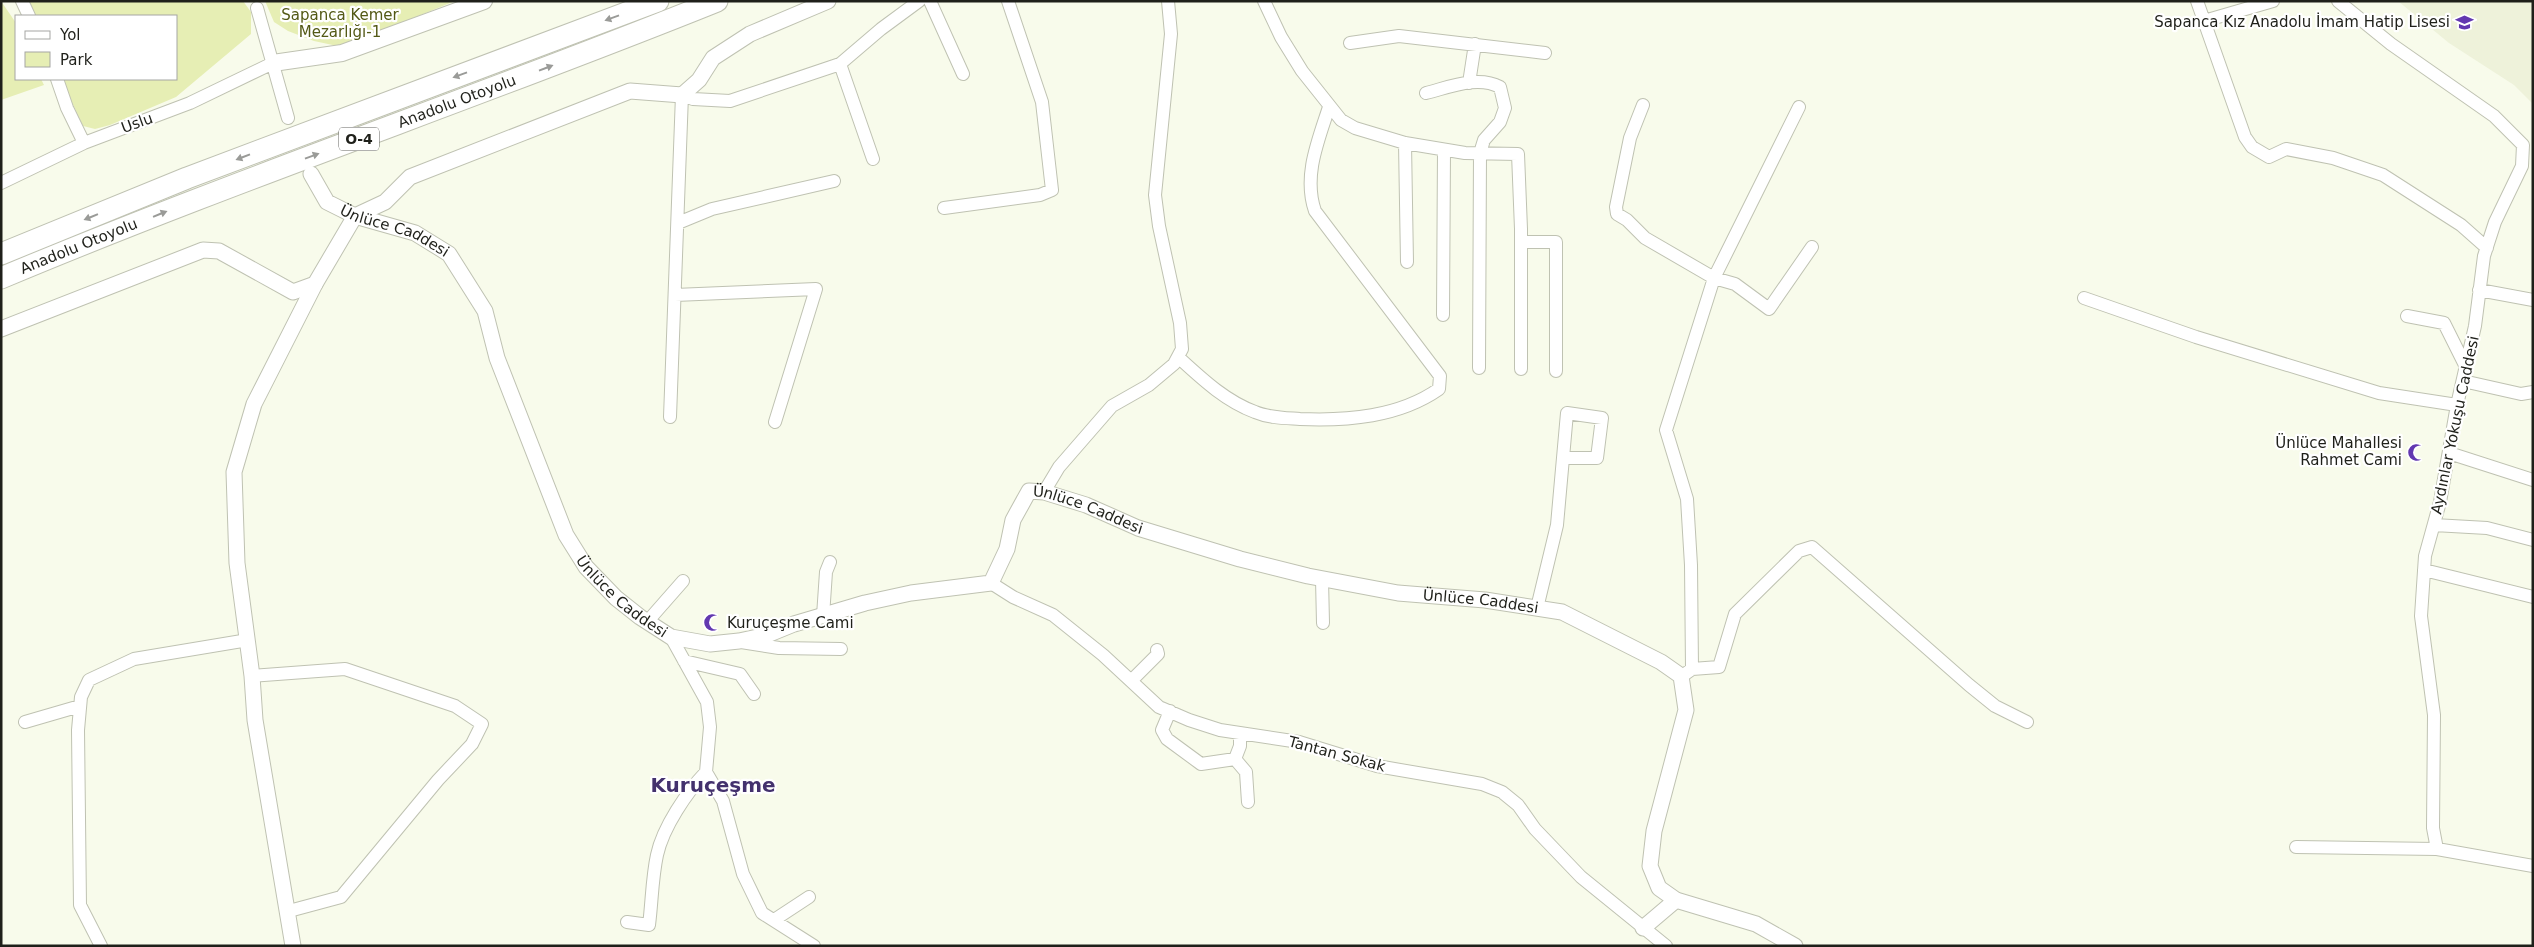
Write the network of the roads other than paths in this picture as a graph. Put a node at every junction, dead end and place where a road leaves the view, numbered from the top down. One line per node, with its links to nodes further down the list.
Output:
1 (22, 1): 15 (street)
2 (484, 1): 20 (main road)
3 (658, 1): 45 (highway, Anadolu Otoyolu / O-4, one-way to 45)
4 (716, 1): 47 (highway, Anadolu Otoyolu / O-4, one-way to 4)
5 (828, 1): 26 (street)
6 (919, 1): 21 (street)
7 (930, 1): 22 (street)
8 (1008, 1): 39 (street)
9 (1168, 1): 57 (street)
10 (1264, 1): 28 (street)
11 (2197, 1): 16 (street)
12 (2273, 1): 16 (street)
13 (2338, 1): 44 (street, Aydınlar Yokuşu Caddesi)
14 (257, 8): 20 (street)
15 (29, 15)
16 (2204, 21): 44 (street)
17 (1350, 43): 18 (street)
18 (1475, 44): 19 (street); 24 (street)
19 (1545, 53)
20 (273, 63): 30 (street); 31 (street, Uslu)
21 (840, 64): 26 (street); 35 (street)
22 (962, 74)
23 (57, 80): 31 (street)
24 (1469, 83): 25 (street); 34 (street)
25 (1426, 93)
26 (682, 95): 40 (street); 41 (street)
27 (1643, 105): 48 (street)
28 (1329, 107): 32 (street); 57 (street)
29 (1800, 107): 48 (street)
30 (288, 118)
31 (84, 143): 38 (street, Uslu)
32 (1405, 143): 33 (street); 46 (street)
33 (1444, 150): 34 (street); 54 (street)
34 (1480, 153): 42 (street); 59 (street)
35 (873, 158)
36 (311, 174): 40 (street, Ünlüce Caddesi)
37 (834, 181): 41 (street)
38 (1, 183)
39 (944, 208)
40 (355, 216): 49 (street); 81 (street, Ünlüce Caddesi)
41 (678, 223): 51 (street)
42 (1521, 242): 60 (street); 61 (street)
43 (1812, 247): 48 (street)
44 (2487, 248): 50 (street, Aydınlar Yokuşu Caddesi)
45 (1, 254)
46 (1407, 262)
47 (1, 278)
48 (1714, 278): 89 (street)
49 (315, 284): 56 (street); 84 (street)
50 (2480, 290): 53 (street); 58 (street, Aydınlar Yokuşu Caddesi)
51 (675, 295): 65 (street); 66 (street)
52 (2084, 298): 64 (street)
53 (2533, 300)
54 (1443, 315)
55 (2407, 316): 58 (street)
56 (1, 329)
57 (1178, 357): 70 (street)
58 (2466, 367): 62 (street, Aydınlar Yokuşu Caddesi)
59 (1479, 368)
60 (1521, 369)
61 (1556, 371)
62 (2463, 381): 63 (street); 64 (street, Aydınlar Yokuşu Caddesi)
63 (2533, 392)
64 (2458, 405): 67 (street, Aydınlar Yokuşu Caddesi)
65 (670, 417)
66 (775, 422)
67 (2449, 453): 69 (street); 71 (street, Aydınlar Yokuşu Caddesi)
68 (1564, 458): 79 (street)
69 (2533, 480)
70 (1044, 492): 75 (street, Ünlüce Caddesi); 77 (street, Ünlüce Caddesi)
71 (2434, 525): 72 (street); 74 (street, Aydınlar Yokuşu Caddesi)
72 (2533, 540)
73 (830, 562): 80 (street)
74 (2424, 570): 78 (street); 102 (street, Aydınlar Yokuşu Caddesi)
75 (1322, 579): 79 (street, Ünlüce Caddesi); 82 (street)
76 (683, 581): 81 (street)
77 (990, 583): 80 (street, Ünlüce Caddesi); 91 (street, Tantan Sokak)
78 (2533, 597)
79 (1537, 608): 89 (street, Ünlüce Caddesi)
80 (823, 616): 85 (street, Ünlüce Caddesi)
81 (647, 622): 83 (street, Ünlüce Caddesi)
82 (1323, 623)
83 (671, 637): 85 (street, Ünlüce Caddesi); 88 (street)
84 (248, 640): 90 (street); 93 (street)
85 (739, 641): 86 (street)
86 (840, 649)
87 (1157, 650): 91 (street)
88 (684, 662): 92 (street); 99 (street)
89 (1686, 673): 96 (street); 105 (street)
90 (252, 676): 106 (street); 106 (street)
91 (1130, 680): 94 (street, Tantan Sokak)
92 (754, 694)
93 (80, 706): 95 (street); 110 (street)
94 (1170, 711): 97 (street, Tantan Sokak); 98 (street)
95 (25, 722)
96 (2027, 722)
97 (1240, 733): 98 (street); 109 (street, Tantan Sokak)
98 (1235, 759): 100 (street)
99 (706, 772): 107 (street); 108 (street)
100 (1248, 802)
101 (2296, 847): 102 (street)
102 (2437, 849): 103 (street)
103 (2533, 866)
104 (809, 897): 107 (street)
105 (1676, 900): 109 (street); 114 (street)
106 (288, 911): 111 (street)
107 (774, 920): 112 (street)
108 (627, 922)
109 (1643, 928): 113 (street, Tantan Sokak)
110 (95, 944)
111 (293, 946)
112 (814, 946)
113 (1666, 946)
114 (1795, 946)

